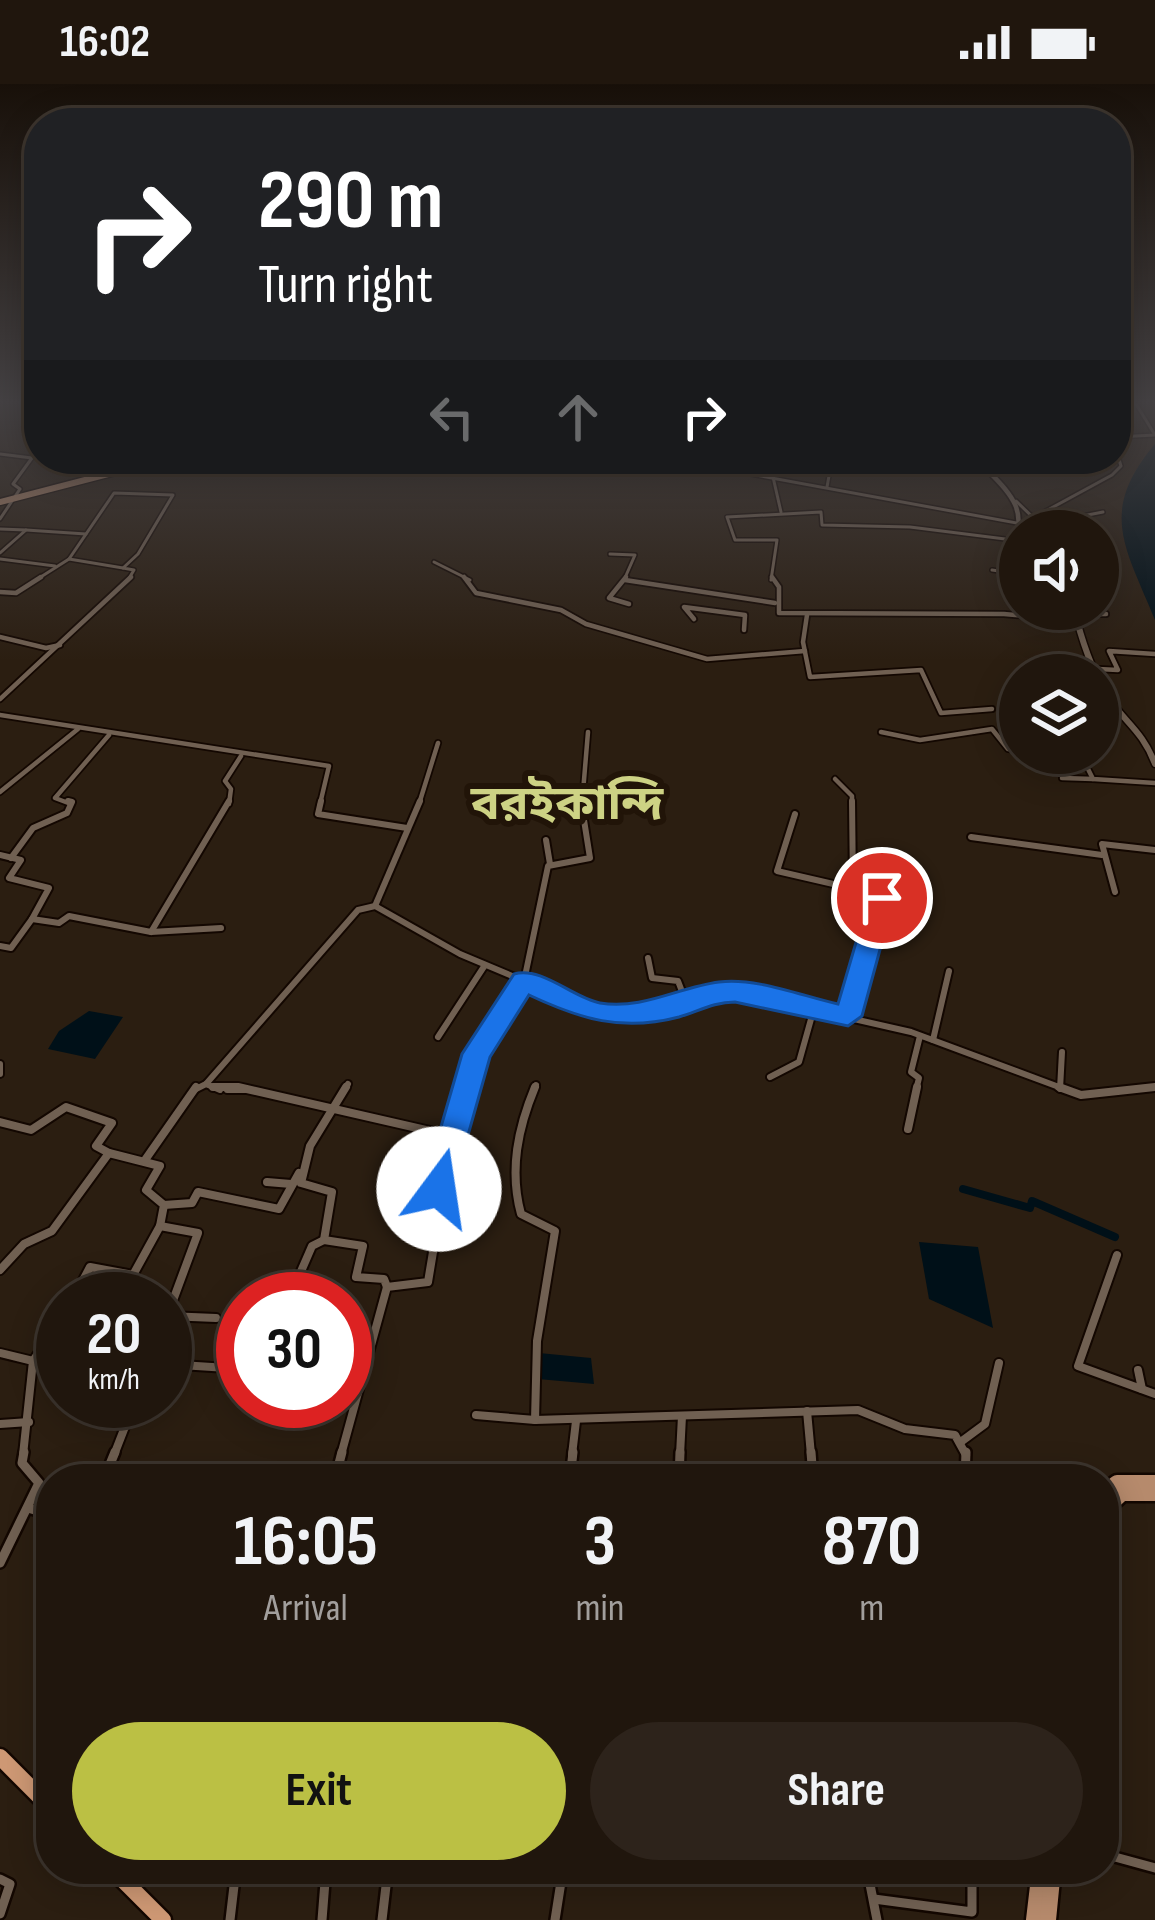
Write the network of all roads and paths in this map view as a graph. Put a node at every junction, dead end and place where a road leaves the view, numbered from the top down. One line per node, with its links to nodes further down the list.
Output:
1 (20, 489): 7 (street)
2 (51, 489): 7 (main road)
3 (776, 489): 13 (street)
4 (836, 489): 15 (street)
5 (1004, 489): 8 (street)
6 (1091, 489): 12 (street)
7 (15, 498): 9 (main road); 14 (street)
8 (1016, 501): 10 (street); 11 (street)
9 (0, 502)
10 (1018, 510)
11 (1027, 510)
12 (1057, 510)
13 (781, 512): 19 (street); 31 (street)
14 (0, 519)
15 (999, 520)
16 (0, 529): 17 (street)
17 (26, 530): 18 (street); 21 (street)
18 (86, 534): 22 (street); 25 (street)
19 (999, 538)
20 (610, 554): 28 (street)
21 (0, 556): 24 (street)
22 (69, 559): 24 (street); 25 (street)
23 (434, 562): 41 (street)
24 (55, 566): 29 (street)
25 (123, 568): 39 (street)
26 (992, 570): 27 (street)
27 (999, 570)
28 (625, 580): 30 (street); 32 (street)
29 (0, 592)
30 (711, 595): 31 (street); 33 (street)
31 (775, 603): 34 (street)
32 (629, 604)
33 (709, 611): 36 (street); 37 (street)
34 (807, 614): 35 (street); 41 (street)
35 (999, 614)
36 (694, 619)
37 (744, 630)
38 (0, 637): 39 (street)
39 (60, 645): 45 (street)
40 (1140, 645): 42 (street)
41 (805, 651): 46 (street)
42 (1144, 653): 43 (street); 44 (street)
43 (1111, 654)
44 (1155, 654)
45 (0, 699)
46 (992, 709)
47 (1119, 710): 56 (street)
48 (0, 715): 49 (street)
49 (78, 730): 52 (street); 62 (street)
50 (588, 732): 71 (street)
51 (881, 732): 53 (street)
52 (109, 735): 55 (street); 70 (street)
53 (999, 737)
54 (438, 743): 64 (street)
55 (242, 756): 64 (street); 77 (street)
56 (1155, 764)
57 (1091, 774): 60 (street)
58 (835, 778): 72 (street)
59 (1062, 778): 60 (street)
60 (1093, 778): 61 (street)
61 (1155, 783)
62 (0, 792)
63 (795, 814): 72 (street)
64 (407, 828): 74 (street)
65 (971, 837): 69 (street)
66 (546, 840): 71 (street)
67 (1155, 850): 69 (street)
68 (0, 855): 70 (street)
69 (1102, 855): 73 (street)
70 (11, 857): 75 (street)
71 (550, 864): 82 (street)
72 (854, 888): 85 (street)
73 (1115, 892)
74 (375, 905): 80 (street); 93 (street)
75 (32, 919): 77 (street); 78 (street)
76 (221, 928): 77 (street)
77 (152, 932)
78 (0, 946)
79 (648, 958): 83 (street)
80 (484, 965): 82 (street); 86 (street)
81 (949, 971): 88 (street)
82 (524, 981): 83 (street); 101 (street)
83 (686, 1002): 84 (street)
84 (813, 1012): 85 (street); 92 (street)
85 (848, 1016): 87 (street)
86 (438, 1036)
87 (920, 1036): 88 (street); 100 (street)
88 (933, 1040): 97 (street)
89 (1062, 1052): 97 (street)
90 (0, 1064): 91 (street)
91 (0, 1074)
92 (770, 1077)
93 (206, 1084): 98 (street); 103 (street)
94 (348, 1084): 98 (street)
95 (536, 1085): 130 (street)
96 (1155, 1087): 97 (street)
97 (1060, 1089)
98 (332, 1111): 101 (street); 104 (street)
99 (0, 1122): 102 (street)
100 (908, 1129)
101 (452, 1136): 117 (street)
102 (109, 1153): 103 (street); 111 (street)
103 (145, 1160): 107 (street)
104 (301, 1170): 106 (street); 109 (street)
105 (267, 1182): 106 (street)
106 (291, 1184): 107 (street)
107 (164, 1205): 108 (street)
108 (160, 1226): 114 (street); 115 (street)
109 (324, 1240): 116 (street); 117 (street)
110 (1117, 1255): 125 (street)
111 (0, 1270)
112 (87, 1272): 113 (street)
113 (117, 1272)
114 (135, 1272)
115 (183, 1272)
116 (301, 1272)
117 (387, 1287): 137 (street)
118 (192, 1318): 119 (street)
119 (216, 1318)
120 (0, 1353): 122 (street)
121 (36, 1356): 122 (street)
122 (33, 1361): 132 (street)
123 (999, 1363): 135 (street)
124 (1138, 1370): 125 (street)
125 (1142, 1389): 126 (street)
126 (1155, 1394)
127 (808, 1411): 129 (street); 135 (street); 140 (street)
128 (476, 1415): 130 (street)
129 (682, 1416): 131 (street); 139 (street)
130 (535, 1420): 131 (street)
131 (576, 1421): 138 (street)
132 (29, 1423): 133 (street); 142 (street)
133 (0, 1424)
134 (124, 1428): 136 (street)
135 (962, 1441): 141 (street)
136 (110, 1464)
137 (338, 1464)
138 (572, 1464)
139 (680, 1464)
140 (812, 1464)
141 (964, 1464)
142 (36, 1479)
143 (1119, 1483): 144 (main road)
144 (1155, 1483)
145 (36, 1490): 148 (street)
146 (1155, 1493): 147 (main road)
147 (1119, 1496)
148 (28, 1508): 149 (street); 150 (street)
149 (36, 1510)
150 (0, 1562)
151 (0, 1757): 152 (highway)
152 (36, 1793)
153 (1119, 1858): 154 (street)
154 (1155, 1868)
155 (0, 1880): 166 (street)
156 (127, 1884): 167 (highway)
157 (234, 1884): 168 (street)
158 (325, 1884): 169 (street)
159 (386, 1884): 170 (street)
160 (560, 1884): 171 (street)
161 (870, 1884): 165 (street)
162 (972, 1884): 165 (street)
163 (1038, 1884): 173 (main road)
164 (1052, 1884): 174 (main road)
165 (874, 1899): 172 (street)
166 (0, 1914)
167 (163, 1920)
168 (230, 1920)
169 (322, 1920)
170 (382, 1920)
171 (555, 1920)
172 (878, 1920)
173 (1034, 1920)
174 (1048, 1920)

